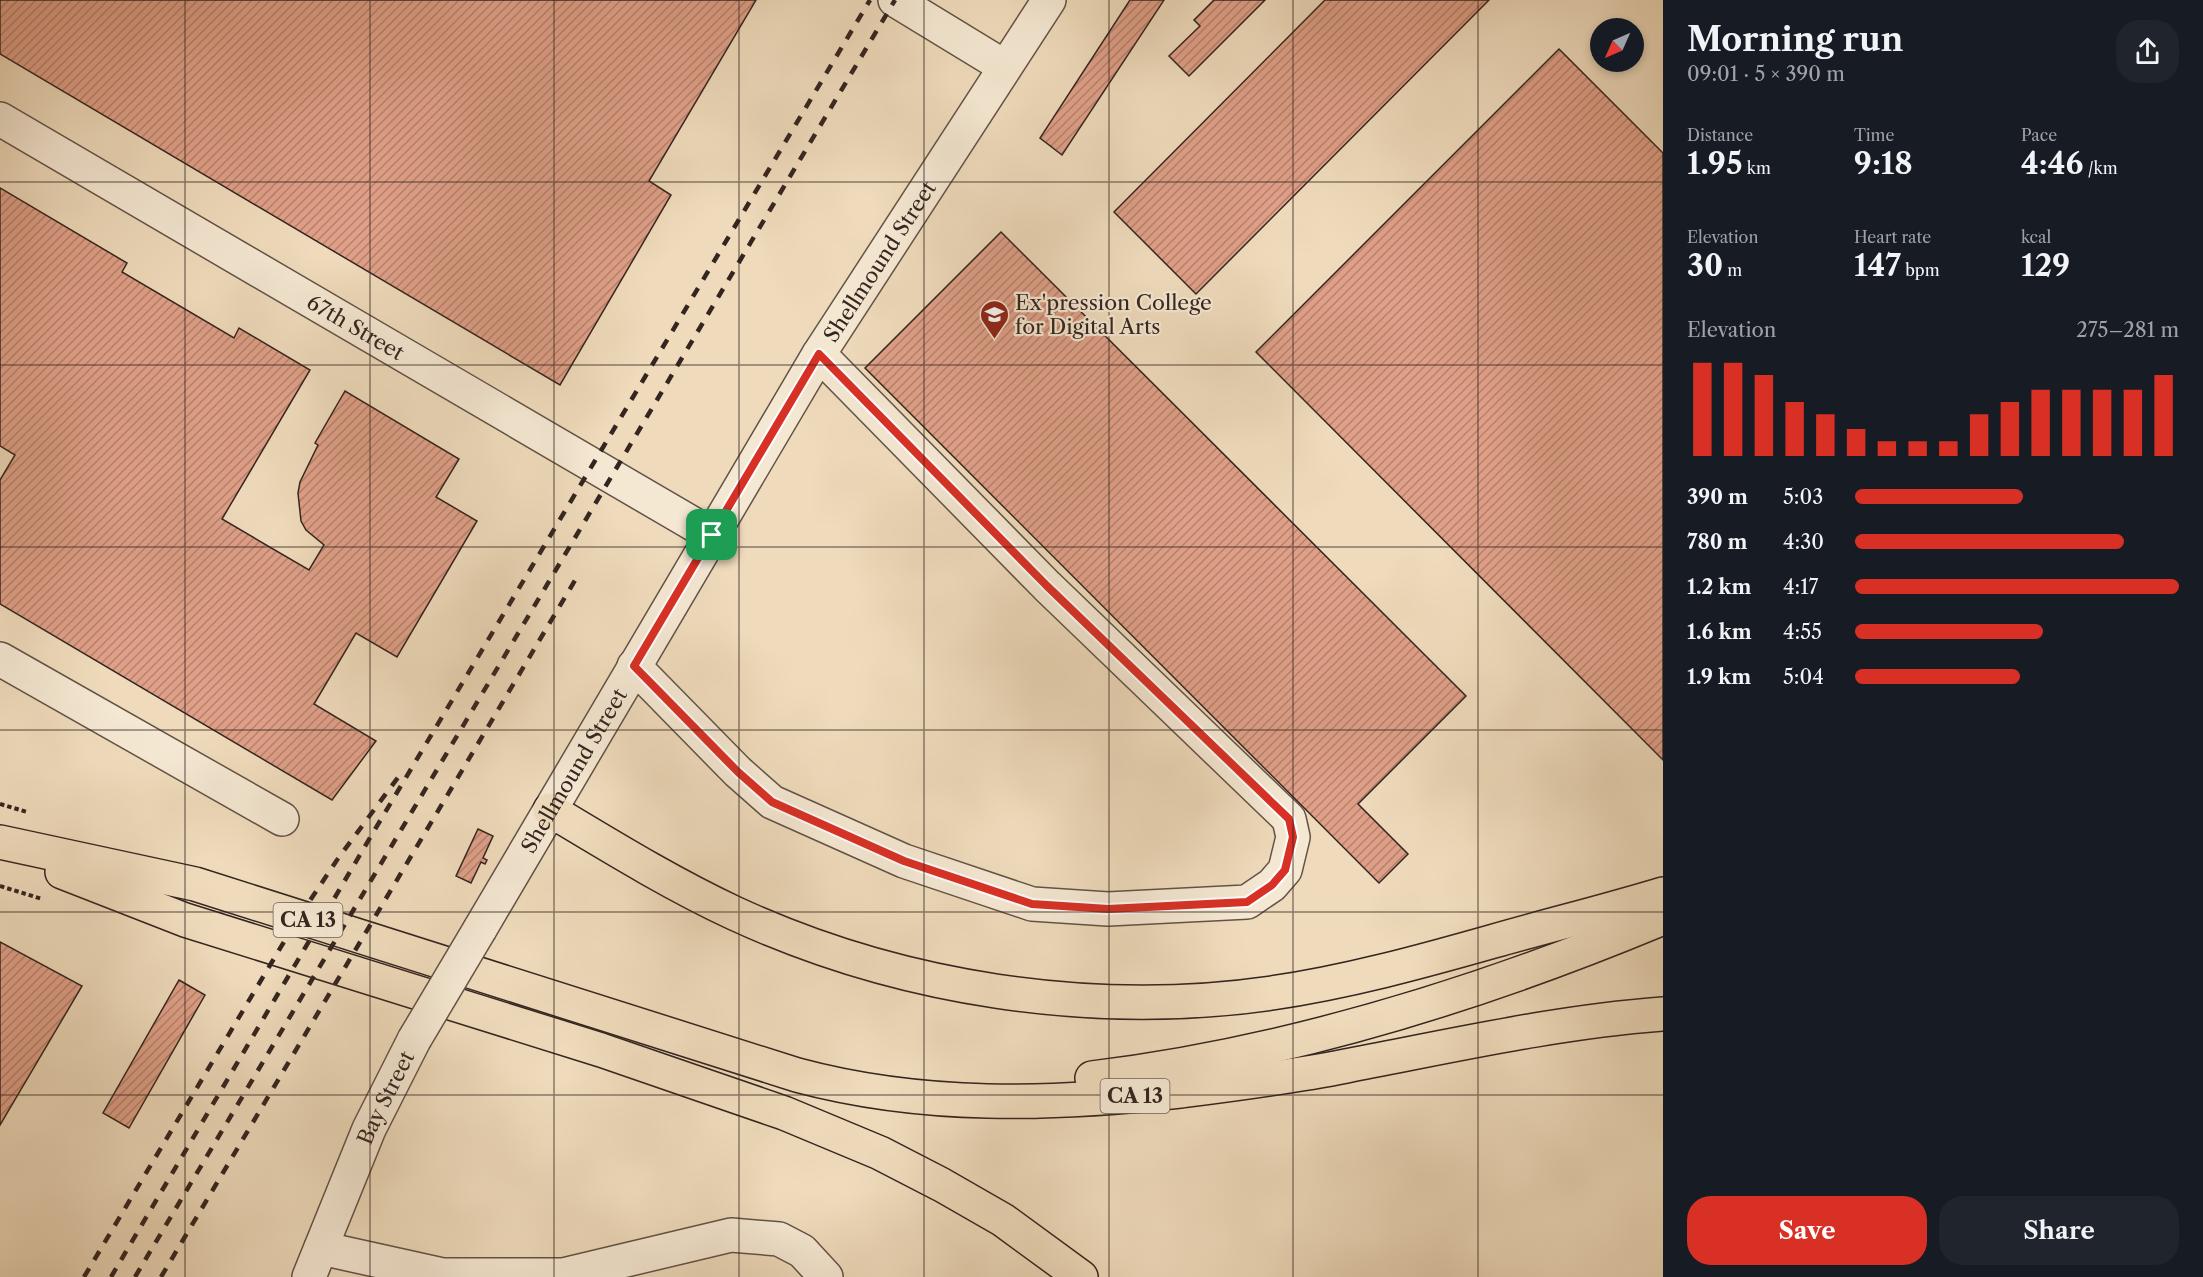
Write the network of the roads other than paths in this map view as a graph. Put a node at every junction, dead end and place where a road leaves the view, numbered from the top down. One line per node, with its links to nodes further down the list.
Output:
1 (895, 0): 3 (street)
2 (1049, 0): 3 (street, Shellmound Street)
3 (1005, 67): 5 (street, Shellmound Street)
4 (0, 119): 6 (street, 67th Street)
5 (819, 354): 6 (street, Shellmound Street); 8 (street)
6 (712, 535): 8 (street, Shellmound Street)
7 (0, 659): 10 (street)
8 (634, 666): 9 (street, Shellmound Street)
9 (550, 810): 13 (highway); 15 (street, Shellmound Street)
10 (282, 819)
11 (0, 842): 17 (highway, CA 13)
12 (0, 847): 18 (highway, CA 13)
13 (1663, 894)
14 (1663, 918): 17 (highway)
15 (480, 929): 19 (street, Bay Street, bridge)
16 (1663, 1014): 17 (highway, CA 13)
17 (612, 1015)
18 (784, 1113): 21 (highway); 22 (highway, CA 13)
19 (315, 1263): 20 (street)
20 (826, 1277)
21 (1044, 1277)
22 (1081, 1277)

